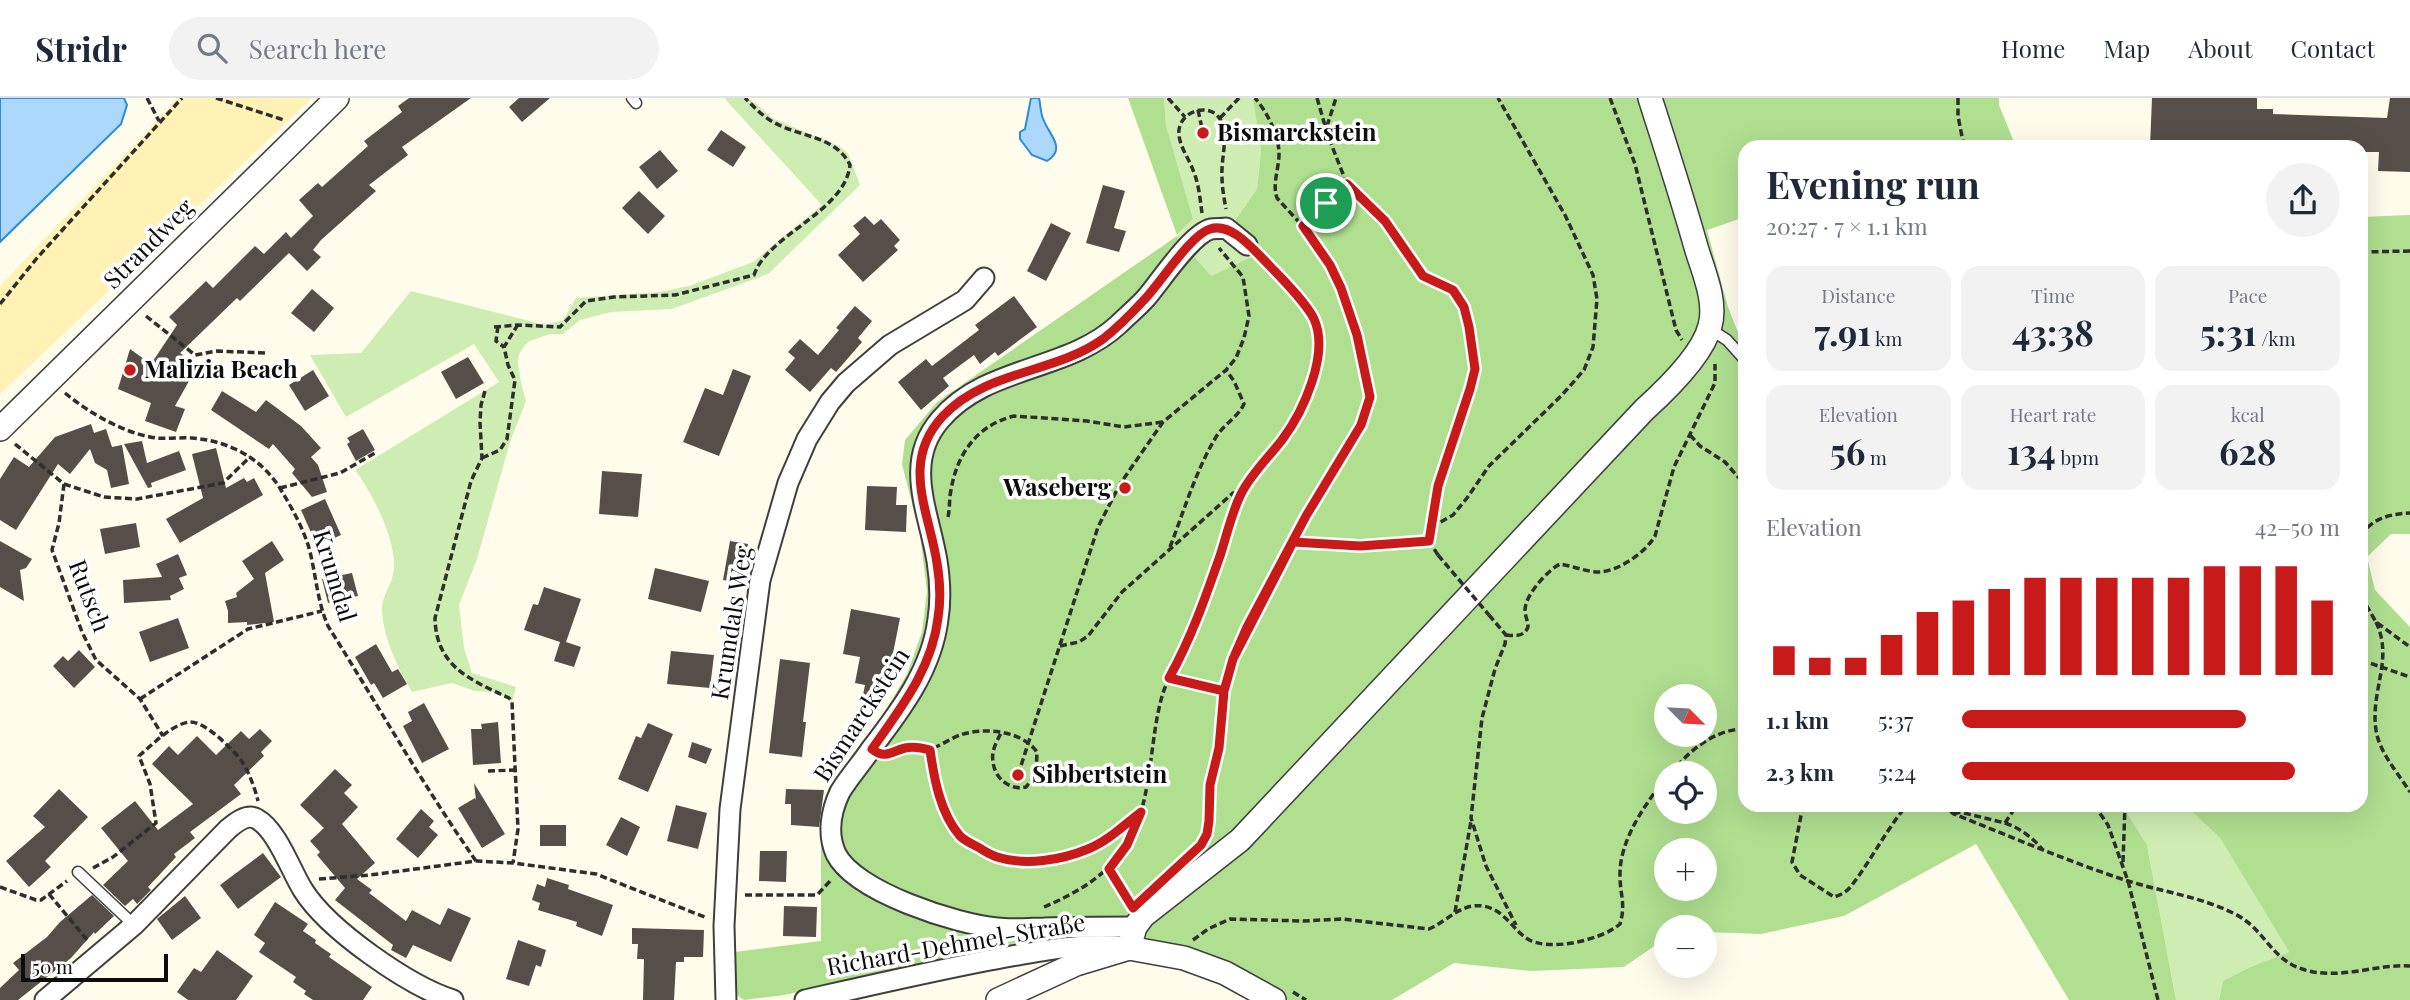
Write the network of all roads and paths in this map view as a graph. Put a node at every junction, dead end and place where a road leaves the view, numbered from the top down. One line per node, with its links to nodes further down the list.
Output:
1 (147, 98): 18 (path)
2 (182, 98): 18 (path)
3 (216, 98): 19 (path)
4 (337, 98): 19 (street, Strandweg)
5 (745, 98): 32 (path)
6 (1168, 98): 16 (path)
7 (1239, 98): 17 (path)
8 (1255, 98): 24 (path)
9 (1317, 98): 20 (path)
10 (1336, 98): 20 (path)
11 (1498, 98): 53 (path)
12 (1611, 98): 34 (path)
13 (1650, 98): 33 (street)
14 (1958, 98): 22 (path)
15 (1198, 110): 16 (path); 17 (path); 21 (path)
16 (1185, 117): 25 (path)
17 (1220, 118): 25 (path)
18 (159, 121): 31 (path)
19 (305, 127): 30 (street, Strandweg)
20 (1326, 127): 23 (path)
21 (1203, 134)
22 (1963, 140)
23 (1347, 184): 24 (path); 53 (path)
24 (1303, 226): 55 (path)
25 (1218, 229): 26 (street); 38 (path); 56 (street, Bismarckstein)
26 (1247, 245): 50 (path)
27 (2410, 250): 28 (path)
28 (2368, 252)
29 (984, 278): 105 (street, Krumdals Weg)
30 (128, 302): 37 (path); 39 (street, Strandweg)
31 (0, 304)
32 (518, 325): 35 (path); 35 (path)
33 (1710, 328): 36 (lane); 43 (path); 108 (street)
34 (1676, 330)
35 (505, 347): 46 (path)
36 (1738, 352)
37 (266, 353)
38 (1226, 370): 41 (path); 57 (path)
39 (51, 378): 42 (street, Strandweg); 45 (path, Krumdal)
40 (485, 391): 46 (path)
41 (1163, 422): 56 (path); 62 (path)
42 (5, 435): 48 (path)
43 (1690, 435): 47 (path); 61 (path)
44 (375, 453): 49 (path)
45 (250, 457): 48 (path); 49 (path, Krumdal)
46 (482, 458): 77 (path)
47 (1738, 477)
48 (64, 484): 69 (path, Rutsch)
49 (280, 488): 59 (path, Krumdal)
50 (1240, 495): 57 (path); 67 (path)
51 (2410, 513): 52 (path)
52 (2368, 527)
53 (1430, 528): 54 (path)
54 (1429, 541): 55 (path); 61 (path, bridge)
55 (1293, 542): 68 (path)
56 (934, 549): 74 (street, Bismarckstein)
57 (1169, 549): 62 (path)
58 (2368, 609): 60 (path)
59 (322, 611): 69 (path); 95 (path, Krumdal)
60 (2375, 622): 63 (path); 65 (path)
61 (1506, 635): 91 (path)
62 (1060, 646): 73 (path)
63 (2410, 647)
64 (2368, 663): 65 (path)
65 (2382, 668): 66 (path); 80 (path)
66 (2410, 677)
67 (1169, 678): 68 (path); 83 (path)
68 (1224, 691): 93 (path)
69 (141, 699): 72 (path, Rutsch)
70 (1738, 730): 76 (path)
71 (1001, 733): 73 (path); 73 (path); 75 (path)
72 (163, 736): 81 (path); 100 (path)
73 (1028, 741): 79 (path)
74 (872, 749): 75 (path); 97 (street, Bismarckstein)
75 (930, 750): 83 (path)
76 (1680, 761)
77 (516, 770): 78 (path); 96 (path)
78 (488, 771)
79 (1018, 775)
80 (2410, 792)
81 (257, 795)
82 (1654, 795): 111 (path)
83 (1141, 812): 99 (path)
84 (1802, 812): 85 (path)
85 (1901, 812)
86 (1951, 812): 90 (path)
87 (2012, 812): 92 (path)
88 (2099, 812): 98 (path)
89 (2124, 812): 98 (path)
90 (1954, 814): 92 (path); 94 (path)
91 (1471, 818): 107 (path); 111 (path)
92 (2005, 823): 94 (path)
93 (1201, 845)
94 (2045, 851): 102 (path)
95 (476, 861): 96 (path); 101 (path)
96 (513, 863): 110 (path)
97 (844, 865): 105 (path); 108 (street)
98 (2123, 867): 102 (path)
99 (1109, 869): 106 (path); 108 (path)
100 (79, 873): 104 (path); 109 (lane)
101 (298, 880): 109 (street); 116 (street)
102 (2128, 881): 114 (path); 121 (path)
103 (0, 887): 104 (path)
104 (49, 894): 113 (path)
105 (725, 895): 110 (street, Krumdals Weg)
106 (1038, 910)
107 (1455, 912): 111 (path); 112 (path)
108 (1132, 922): 118 (street, Richard-Dehmel-Straße); 119 (street); 120 (street, Richard-Dehmel-Straße)
109 (134, 925): 113 (street)
110 (724, 926): 117 (street, Krumdals Weg)
111 (1518, 930)
112 (1191, 941)
113 (98, 954): 115 (street)
114 (2410, 966)
115 (45, 1000)
116 (453, 1000)
117 (726, 1000)
118 (805, 1000)
119 (998, 1000)
120 (1274, 1000)
121 (2158, 1000)

